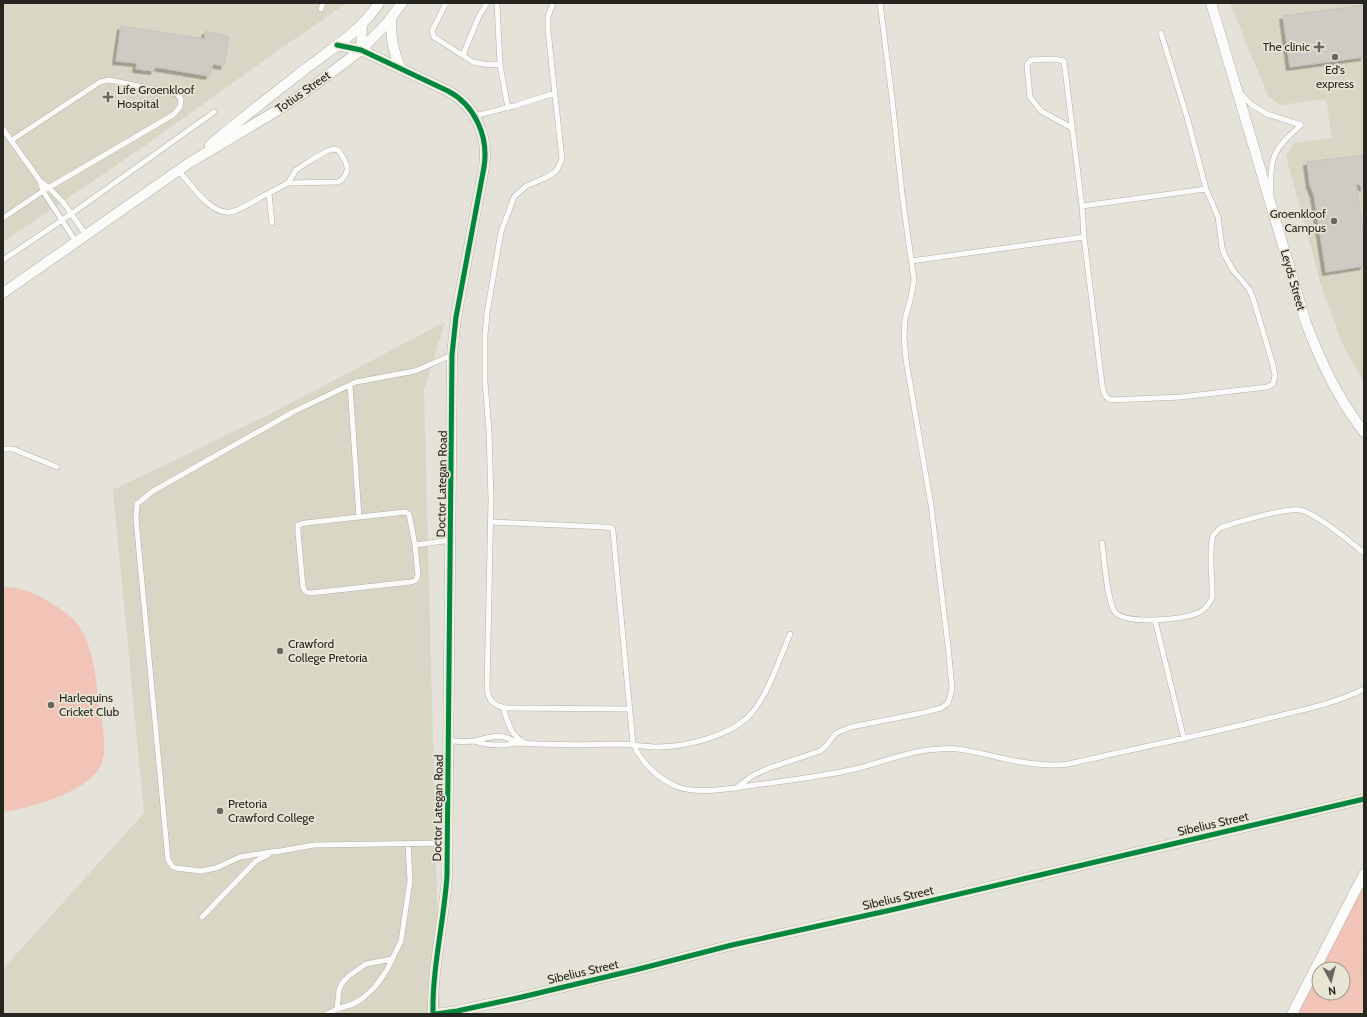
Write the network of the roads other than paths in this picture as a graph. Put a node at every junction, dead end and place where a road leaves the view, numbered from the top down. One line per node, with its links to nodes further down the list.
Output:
1 (323, 3): 10 (lane)
2 (379, 3): 12 (street, Totius Street)
3 (402, 3): 11 (street, Totius Street)
4 (446, 3): 16 (lane)
5 (487, 3): 16 (lane)
6 (497, 3): 17 (lane)
7 (553, 3): 20 (lane)
8 (880, 3): 45 (lane)
9 (1211, 3): 19 (street, Leyds Street)
10 (321, 8)
11 (391, 19): 15 (street, Totius Street); 18 (street)
12 (362, 24): 14 (street, Totius Street); 15 (street)
13 (1161, 33): 32 (lane)
14 (337, 45): 15 (street, Doctor Lategan Road); 27 (street, Totius Street)
15 (361, 50): 18 (street, Doctor Lategan Road); 27 (street, Totius Street)
16 (462, 55): 17 (lane)
17 (500, 65): 21 (lane)
18 (401, 69): 23 (street, Doctor Lategan Road)
19 (1236, 89): 36 (street, Leyds Street); 36 (lane)
20 (555, 93): 21 (lane); 53 (lane)
21 (508, 108): 23 (lane)
22 (214, 112): 37 (lane)
23 (474, 116): 47 (street, Doctor Lategan Road)
24 (1072, 128): 24 (lane); 35 (lane)
25 (3, 129): 26 (lane)
26 (12, 140): 29 (lane); 31 (lane)
27 (189, 164): 28 (street, Totius Street)
28 (179, 170): 34 (lane); 41 (street, Totius Street)
29 (40, 181): 31 (lane); 33 (lane)
30 (288, 183): 30 (lane); 34 (lane)
31 (49, 188): 33 (lane); 37 (lane)
32 (1206, 188): 35 (lane); 42 (lane)
33 (43, 191): 38 (lane); 39 (lane)
34 (269, 192): 40 (lane)
35 (1082, 206): 42 (lane)
36 (1272, 206): 49 (street, Leyds Street)
37 (71, 214): 39 (lane); 41 (lane)
38 (3, 218)
39 (61, 220): 43 (lane); 44 (lane)
40 (272, 222)
41 (86, 235): 43 (street, Totius Street)
42 (1084, 237): 45 (lane)
43 (76, 242): 46 (street, Totius Street)
44 (3, 260)
45 (911, 261): 69 (lane)
46 (3, 293)
47 (452, 355): 48 (lane); 54 (street, Doctor Lategan Road)
48 (350, 385): 52 (lane); 73 (lane)
49 (1364, 432)
50 (3, 449): 51 (lane)
51 (57, 467)
52 (359, 517): 56 (lane); 56 (lane)
53 (490, 522): 61 (lane); 62 (lane)
54 (451, 540): 56 (lane); 64 (street, Doctor Lategan Road)
55 (1102, 543): 58 (lane)
56 (415, 545)
57 (1364, 553): 58 (lane)
58 (1155, 620): 63 (lane)
59 (790, 634): 68 (lane)
60 (1364, 689): 63 (lane)
61 (503, 707): 62 (lane); 67 (lane)
62 (630, 708): 68 (lane)
63 (1184, 739): 69 (lane)
64 (448, 741): 65 (lane); 71 (street, Doctor Lategan Road)
65 (474, 741): 66 (lane); 66 (lane)
66 (517, 743): 67 (lane)
67 (526, 744): 68 (lane)
68 (633, 744): 69 (lane)
69 (736, 788)
70 (1364, 799): 79 (street, Sibelius Street)
71 (448, 843): 72 (lane); 79 (street, Doctor Lategan Road)
72 (408, 844): 73 (lane); 76 (lane)
73 (278, 851): 75 (lane)
74 (1364, 874): 80 (street)
75 (202, 917)
76 (392, 959): 77 (lane); 77 (lane)
77 (337, 1009): 78 (lane)
78 (327, 1014)
79 (435, 1014)
80 (1292, 1014)

